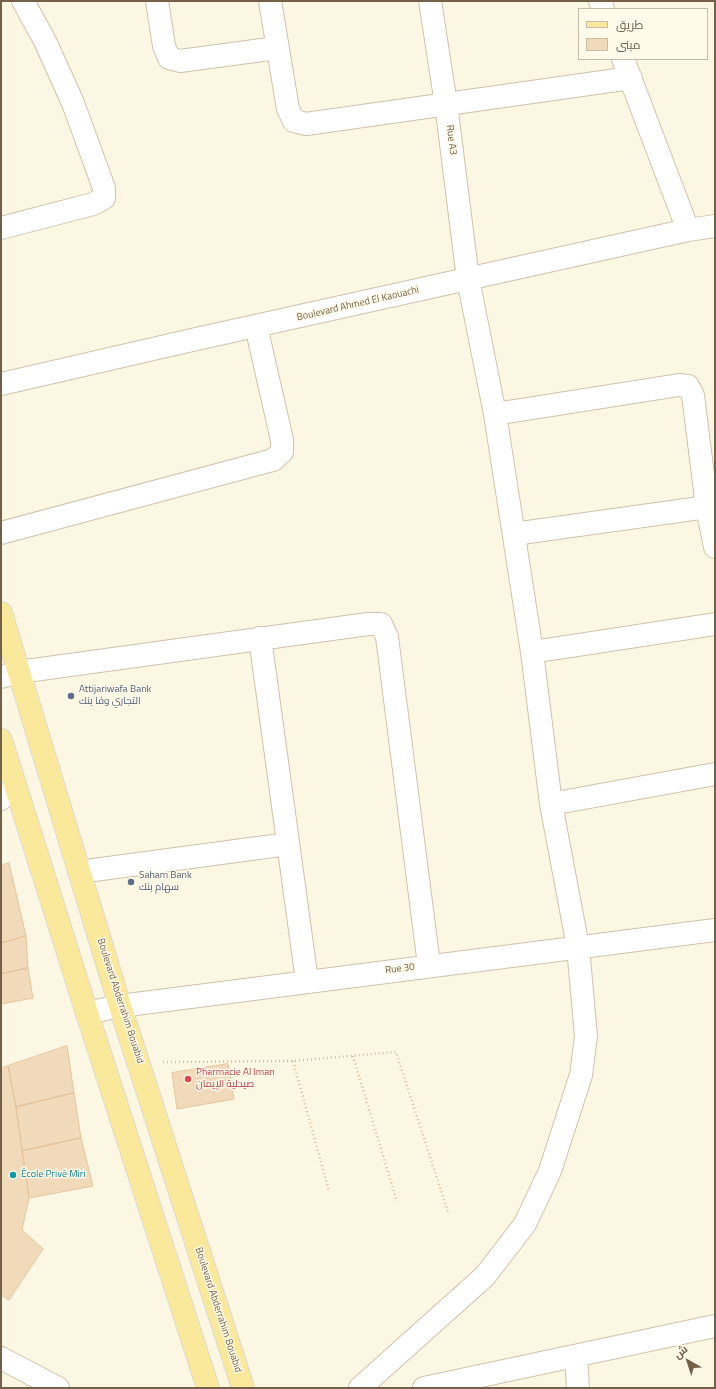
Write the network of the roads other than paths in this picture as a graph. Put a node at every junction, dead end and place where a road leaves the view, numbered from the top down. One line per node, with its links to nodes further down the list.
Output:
1 (23, 1): 9 (street)
2 (157, 1): 5 (street)
3 (270, 1): 5 (street)
4 (430, 1): 7 (street, Rue A3)
5 (277, 48): 7 (street)
6 (627, 69): 7 (street); 10 (street)
7 (446, 104): 11 (street, Rue A3)
8 (715, 226): 10 (street, Boulevard Ahmed El Kaouachi)
9 (1, 228)
10 (688, 230): 11 (street, Boulevard Ahmed El Kaouachi)
11 (468, 279): 12 (street, Boulevard Ahmed El Kaouachi); 14 (street, Rue A3)
12 (256, 326): 13 (street, Boulevard Ahmed El Kaouachi); 16 (street)
13 (1, 384)
14 (495, 414): 15 (street); 17 (street, Rue A3)
15 (707, 507): 17 (street); 18 (street)
16 (1, 533)
17 (514, 534): 22 (street, Rue A3)
18 (715, 547)
19 (1, 613): 23 (main road, Boulevard Abderrahim Bouabid)
20 (715, 624): 22 (street)
21 (260, 638): 23 (street); 29 (street); 34 (street)
22 (532, 652): 28 (street, Rue A3)
23 (10, 675): 30 (main road, Boulevard Abderrahim Bouabid)
24 (1, 740): 26 (main road)
25 (715, 774): 28 (street)
26 (14, 782): 27 (street); 37 (main road)
27 (1, 799)
28 (551, 804): 33 (street, Rue A3)
29 (288, 844): 30 (street); 35 (street)
30 (79, 872): 36 (main road, Boulevard Abderrahim Bouabid)
31 (715, 930): 32 (street); 33 (street, Rue 30)
32 (715, 935)
33 (578, 947): 34 (street, Rue 30); 44 (street, Rue A3)
34 (429, 965): 35 (street, Rue 30)
35 (307, 981): 36 (street, Rue 30)
36 (120, 1006): 37 (street, Rue 30); 43 (main road, Boulevard Abderrahim Bouabid)
37 (86, 1013): 42 (main road)
38 (715, 1326): 39 (street)
39 (576, 1356): 45 (street); 46 (street)
40 (1, 1358): 41 (street)
41 (58, 1388)
42 (208, 1388)
43 (243, 1388)
44 (360, 1388)
45 (424, 1388)
46 (578, 1388)

